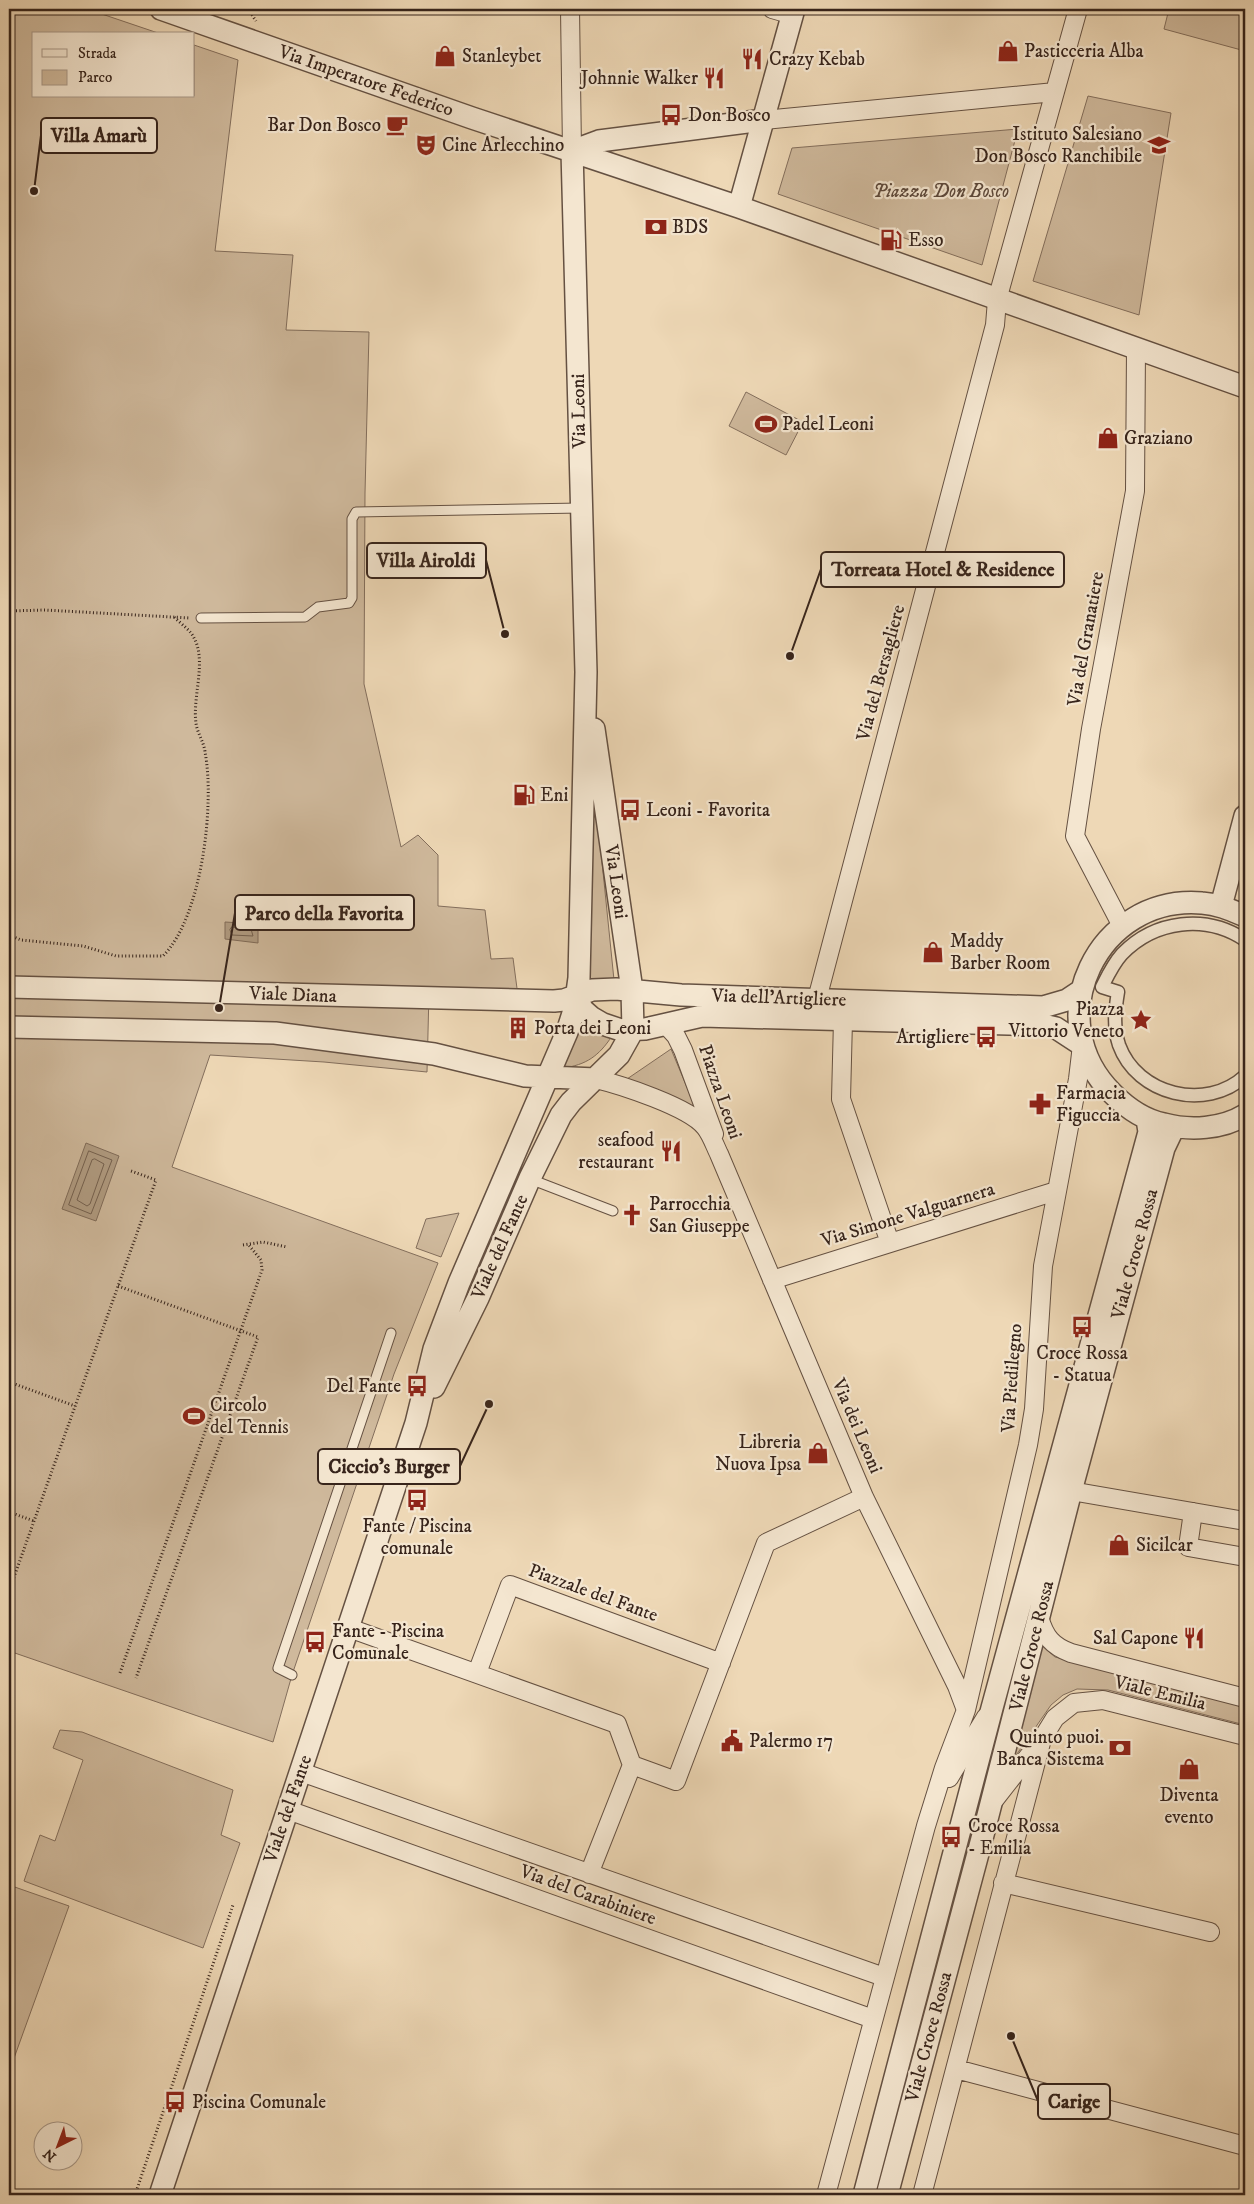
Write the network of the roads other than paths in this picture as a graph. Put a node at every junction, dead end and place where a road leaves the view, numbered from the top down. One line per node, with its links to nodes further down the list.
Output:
1 (161, 9): 8 (street, Via Imperatore Federico)
2 (570, 9): 8 (street)
3 (772, 9): 5 (street)
4 (1078, 9): 6 (street)
5 (793, 12): 7 (street)
6 (1055, 92): 7 (street); 10 (street)
7 (764, 120): 8 (street); 9 (street)
8 (572, 151): 9 (street); 13 (street, Via Leoni)
9 (740, 207): 10 (street)
10 (997, 300): 11 (street); 28 (street, Via del Bersagliere)
11 (1136, 348): 12 (street); 19 (street, Via del Granatiere)
12 (1245, 386)
13 (582, 508): 14 (lane); 15 (street, Via Leoni)
14 (201, 618)
15 (586, 672): 21 (street, Via Leoni); 27 (street, Via Leoni)
16 (1245, 816): 17 (street)
17 (1221, 906): 18 (street); 19 (street)
18 (1245, 916)
19 (1122, 926): 25 (street)
20 (1245, 940): 35 (street)
21 (628, 960): 24 (street, Via Leoni); 26 (street)
22 (9, 987): 27 (street, Viale Diana)
23 (602, 990): 24 (street, Via dell'Artigliere); 27 (street, Via dell'Artigliere); 30 (street)
24 (632, 990): 26 (street, Via dell'Artigliere); 30 (street, Via Leoni)
25 (1082, 990): 28 (street, Via dell'Artigliere); 33 (street)
26 (680, 995): 28 (street, Via dell'Artigliere)
27 (577, 996): 30 (street, Via dell'Artigliere); 36 (street, Via Leoni)
28 (817, 999)
29 (842, 1020): 31 (street, Via dell'Artigliere); 33 (street, Via dell'Artigliere); 45 (street)
30 (634, 1025): 31 (street, Via dell'Artigliere); 34 (street)
31 (666, 1025): 34 (street, Via dell'Artigliere); 41 (street, Piazza Leoni)
32 (9, 1027): 36 (street, Viale Diana)
33 (1082, 1044): 39 (street); 43 (street, Via Piedilegno)
34 (619, 1055): 37 (street)
35 (1245, 1076)
36 (547, 1078): 37 (street, Viale Diana); 48 (street, Viale del Fante)
37 (596, 1079): 41 (street, Piazza Leoni); 42 (street, Viale del Fante)
38 (1245, 1115): 40 (street)
39 (1147, 1119): 40 (street); 60 (street, Viale Croce Rossa)
40 (1174, 1127): 49 (street, Viale Croce Rossa)
41 (720, 1154): 46 (street, Via dei Leoni)
42 (530, 1178): 44 (lane); 48 (street, Viale del Fante)
43 (1056, 1191): 45 (street, Via Simone Valguarnera); 61 (street, Via Piedilegno)
44 (613, 1211)
45 (890, 1243): 46 (street, Via Simone Valguarnera)
46 (772, 1280): 50 (street, Via dei Leoni)
47 (390, 1333): 58 (lane)
48 (416, 1423): 55 (street, Viale del Fante)
49 (1071, 1491): 51 (street); 54 (street, Viale Croce Rossa)
50 (864, 1497): 56 (street); 61 (street, Via dei Leoni)
51 (1193, 1512): 52 (street); 53 (street)
52 (1245, 1521)
53 (1245, 1557)
54 (1039, 1617): 59 (street, Viale Emilia); 66 (street, Viale Croce Rossa)
55 (348, 1628): 57 (street); 65 (street, Viale del Fante)
56 (721, 1663): 57 (street, Piazzale del Fante); 64 (street)
57 (477, 1673): 64 (street)
58 (292, 1675)
59 (1245, 1698)
60 (992, 1708): 67 (street, Viale Croce Rossa); 78 (street, Viale Croce Rossa)
61 (966, 1710): 67 (street, Viale Croce Rossa)
62 (1245, 1736): 63 (street, Viale Emilia)
63 (1042, 1739): 66 (street, Viale Emilia); 70 (street, Viale Croce Rossa)
64 (632, 1765): 69 (street)
65 (302, 1772): 68 (street, Viale del Fante); 69 (street, Via del Carabiniere)
66 (992, 1803): 79 (street, Viale Croce Rossa)
67 (933, 1804): 72 (street, Viale Croce Rossa)
68 (288, 1810): 73 (street, Via del Carabiniere); 76 (street, Viale del Fante)
69 (589, 1874): 72 (street, Via del Carabiniere)
70 (1003, 1883): 71 (street); 74 (street, Viale Croce Rossa)
71 (1210, 1932)
72 (884, 1978): 73 (street, Viale Croce Rossa)
73 (873, 2019): 77 (street, Viale Croce Rossa)
74 (956, 2069): 75 (street); 80 (street, Viale Croce Rossa)
75 (1245, 2146)
76 (160, 2195)
77 (826, 2195)
78 (864, 2195)
79 (887, 2195)
80 (922, 2195)

